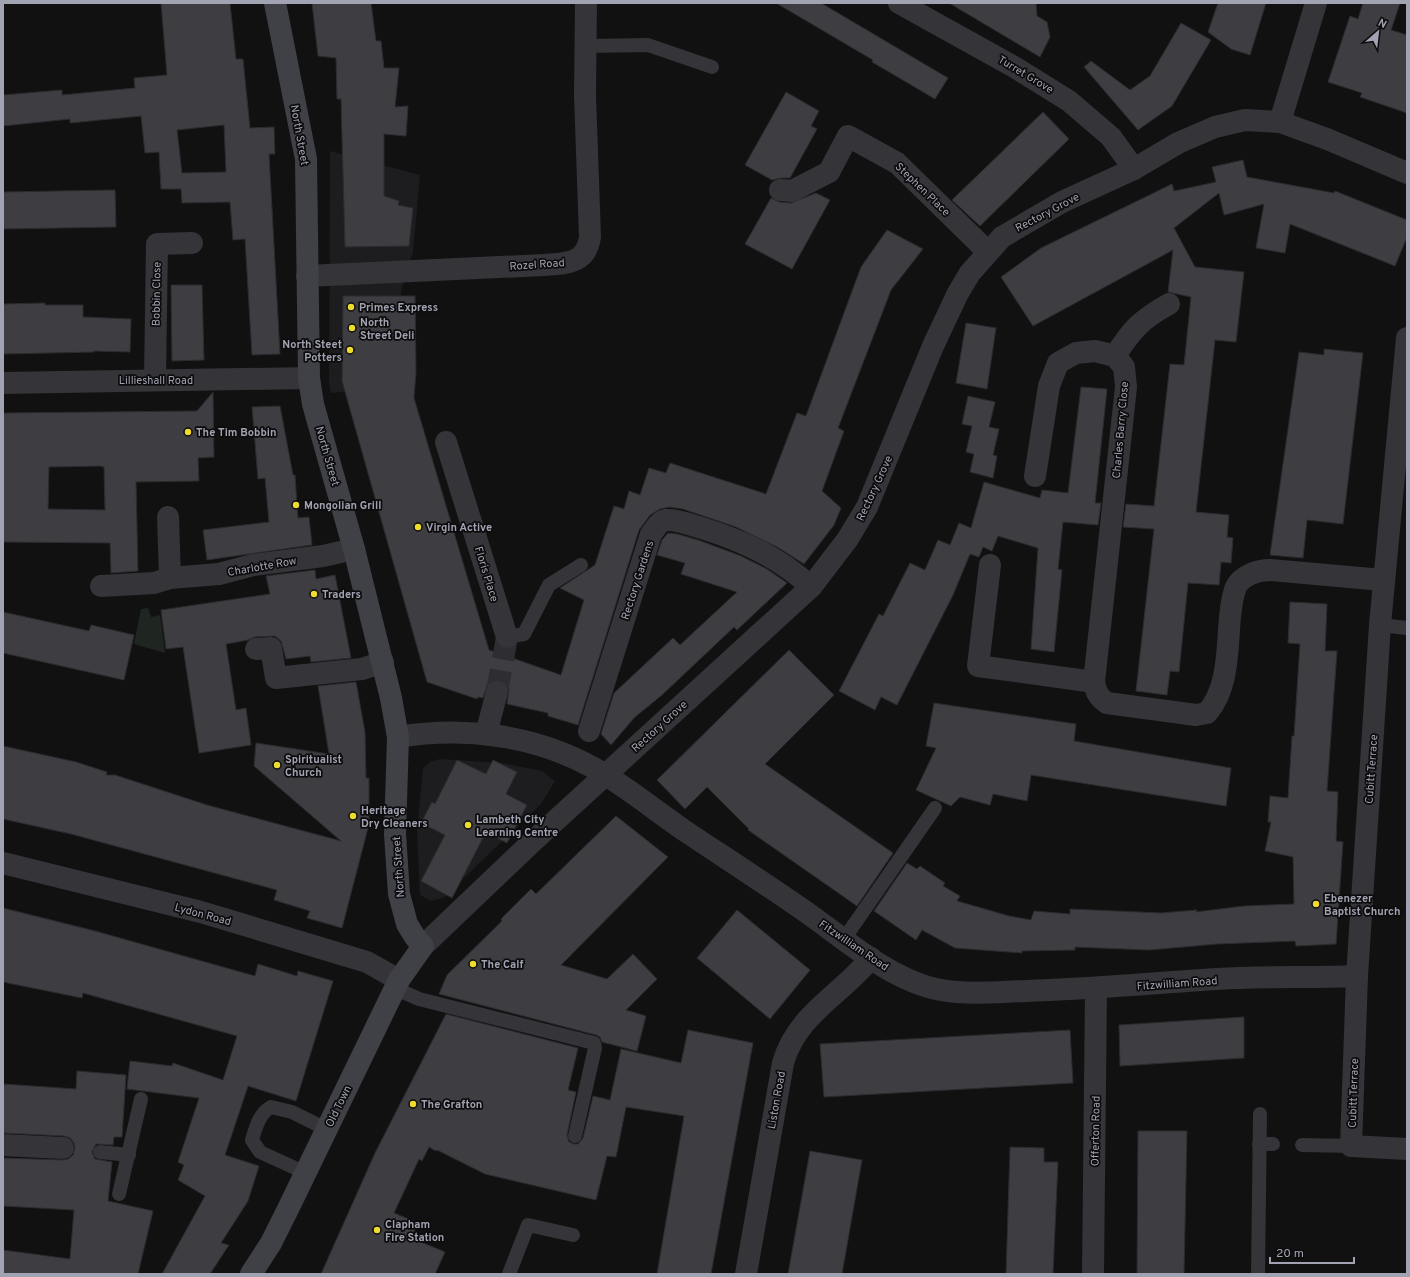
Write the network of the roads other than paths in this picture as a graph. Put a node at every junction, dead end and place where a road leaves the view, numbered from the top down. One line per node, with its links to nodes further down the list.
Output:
1 (275, 3): 13 (main road, North Street)
2 (586, 3): 5 (street, Rozel Road)
3 (899, 3): 8 (street, Turret Grove)
4 (1316, 3): 7 (street)
5 (586, 46): 6 (lane); 13 (street, Rozel Road)
6 (712, 67)
7 (1280, 122): 8 (street, Rectory Grove); 9 (street, Rectory Grove)
8 (1134, 169): 12 (street, Rectory Grove)
9 (1407, 173)
10 (780, 190): 12 (street, Stephen Place)
11 (192, 243): 18 (street, Bobbin Close)
12 (988, 252): 30 (street, Rectory Grove)
13 (307, 276): 17 (main road, North Street)
14 (1169, 304): 16 (street)
15 (1407, 338): 21 (street, Cubitt Terrace)
16 (1115, 356): 22 (street); 36 (street, Charles Barry Close)
17 (309, 378): 18 (street, Lillieshall Road); 24 (main road, North Street)
18 (155, 379): 19 (street, Lillieshall Road)
19 (3, 382)
20 (446, 442): 33 (street, Floris Place)
21 (1402, 452): 28 (street, Cubitt Terrace)
22 (1035, 476)
23 (168, 517): 27 (street)
24 (354, 549): 27 (street, Charlotte Row); 35 (main road, North Street)
25 (582, 565): 33 (lane)
26 (990, 565): 36 (street)
27 (170, 578): 29 (street, Charlotte Row)
28 (1383, 580): 31 (street, Cubitt Terrace); 36 (street)
29 (101, 586)
30 (811, 587): 38 (street, Rectory Gardens); 41 (street, Rectory Grove)
31 (1380, 625): 32 (lane); 47 (street, Cubitt Terrace)
32 (1407, 628)
33 (507, 637)
34 (256, 649): 35 (street)
35 (383, 662): 40 (main road, North Street)
36 (1094, 682)
37 (497, 692): 39 (street)
38 (589, 731)
39 (486, 734): 40 (street, Fitzwilliam Road); 41 (street, Fitzwilliam Road)
40 (398, 737): 45 (main road, North Street)
41 (606, 775): 44 (street, Fitzwilliam Road); 45 (street, Rectory Grove)
42 (935, 808): 44 (lane)
43 (3, 863): 48 (street, Lydon Road)
44 (844, 939): 46 (street, Fitzwilliam Road)
45 (426, 943): 48 (main road, Old Town)
46 (872, 958): 49 (street, Fitzwilliam Road); 68 (street, Liston Road)
47 (1357, 976): 49 (street, Fitzwilliam Road); 58 (street, Cubitt Terrace)
48 (396, 984): 52 (main road, Old Town); 53 (lane)
49 (1096, 989): 69 (street, Offerton Road)
50 (141, 1099): 62 (lane)
51 (1260, 1114): 55 (lane)
52 (326, 1129): 63 (main road, Old Town); 63 (lane)
53 (575, 1136)
54 (3, 1144): 59 (street)
55 (1259, 1144): 56 (lane); 70 (lane)
56 (1273, 1144)
57 (1302, 1145): 58 (lane)
58 (1351, 1146): 60 (street)
59 (68, 1149)
60 (1407, 1149)
61 (100, 1152): 62 (lane)
62 (129, 1155): 64 (lane)
63 (306, 1173): 66 (main road, Old Town)
64 (120, 1194)
65 (573, 1235): 67 (lane)
66 (251, 1274)
67 (508, 1274)
68 (746, 1274)
69 (1093, 1274)
70 (1258, 1274)

